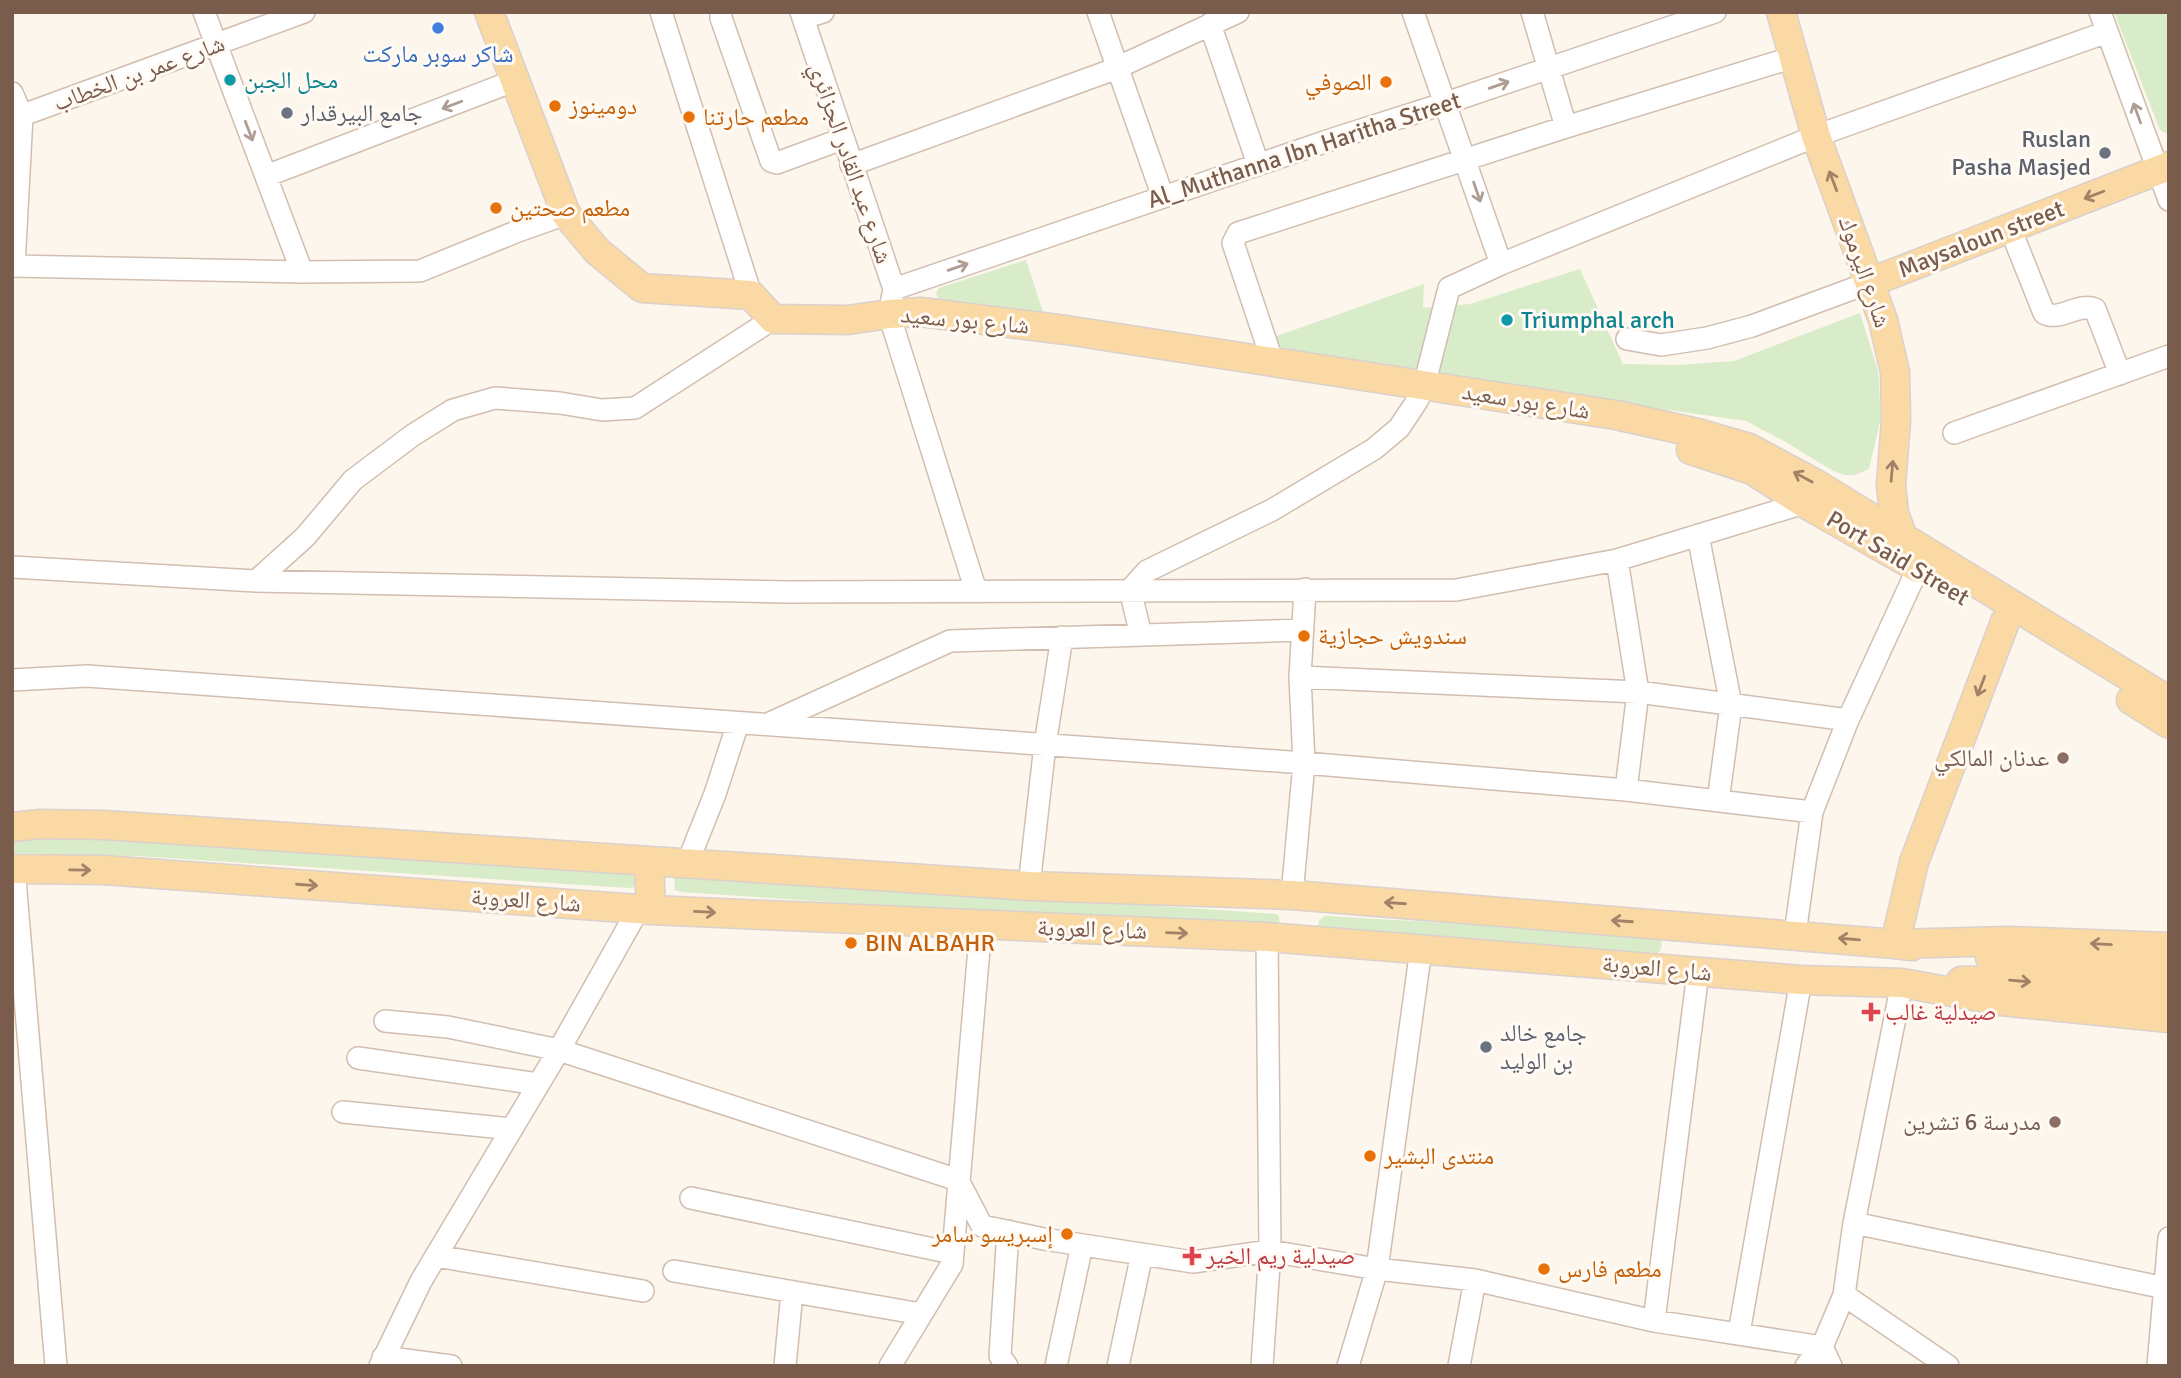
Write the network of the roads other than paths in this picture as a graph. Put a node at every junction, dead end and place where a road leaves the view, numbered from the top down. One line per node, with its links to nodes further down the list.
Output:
1 (204, 12): 15 (street)
2 (304, 12): 15 (street, شارع عمر بن الخطاب)
3 (489, 12): 19 (main road)
4 (661, 12): 39 (street)
5 (721, 12): 25 (street)
6 (1098, 12): 17 (street)
7 (1238, 12): 13 (street)
8 (1413, 12): 21 (street)
9 (1532, 12): 18 (street)
10 (1715, 12): 18 (street, Al_Muthanna Ibn Haritha Street)
11 (1781, 12): 16 (main road, شارع اليرموك)
12 (809, 14): 25 (street, شارع عبد القادر الجزائري)
13 (1199, 22): 17 (street); 27 (street)
14 (2103, 22): 24 (street); 29 (street, one-way to 14)
15 (216, 44): 22 (street, شارع عمر بن الخطاب); 30 (street, one-way to 30)
16 (1794, 57): 23 (street); 24 (main road, شارع اليرموك)
17 (1118, 67): 28 (street); 31 (street)
18 (1549, 69): 21 (street, Al_Muthanna Ibn Haritha Street, one-way to 18); 23 (street)
19 (516, 80): 30 (street, one-way to 30); 33 (main road)
20 (12, 93): 22 (street)
21 (1446, 103): 26 (street); 27 (street, Al_Muthanna Ibn Haritha Street)
22 (17, 118): 36 (street)
23 (1566, 127): 26 (street)
24 (1816, 136): 35 (street); 38 (main road, شارع اليرموك, one-way to 24)
25 (842, 139): 28 (street, شارع عبد القادر الجزائري)
26 (1465, 159): 35 (street, one-way to 35); 44 (street)
27 (1258, 164): 31 (street, Al_Muthanna Ibn Haritha Street)
28 (851, 165): 40 (street, شارع عبد القادر الجزائري)
29 (2163, 168): 32 (street); 34 (main road, Maysaloun street, one-way to 34)
30 (266, 176): 37 (street)
31 (1163, 197): 40 (street, Al_Muthanna Ibn Haritha Street, one-way to 31)
32 (2169, 200)
33 (566, 214): 37 (street); 39 (main road)
34 (2010, 228): 38 (main road, Maysaloun street); 45 (street)
35 (1502, 264): 46 (street)
36 (13, 267): 37 (street)
37 (302, 272)
38 (1871, 282): 42 (street); 51 (main road, شارع اليرموك, one-way to 38)
39 (751, 295): 41 (main road)
40 (891, 301): 41 (main road, شارع بور سعيد); 44 (main road, شارع بور سعيد); 58 (street, شارع عبد القادر الجزائري)
41 (773, 319): 55 (street)
42 (1627, 339)
43 (2169, 356): 45 (street)
44 (1273, 363): 46 (main road, شارع بور سعيد)
45 (2120, 374): 48 (street)
46 (1424, 386): 47 (main road, شارع بور سعيد); 57 (street)
47 (1616, 415): 49 (main road, Port Said Street); 51 (main road, one-way to 47)
48 (1954, 433)
49 (1804, 503): 50 (street); 54 (main road, Port Said Street)
50 (1698, 535): 52 (street); 67 (street)
51 (1903, 537): 66 (main road)
52 (1617, 560): 56 (street); 65 (street)
53 (12, 567): 55 (street)
54 (1918, 568): 59 (main road, Port Said Street); 68 (street)
55 (256, 581): 58 (street)
56 (1305, 589): 57 (street); 60 (street)
57 (1130, 590): 58 (street); 61 (street)
58 (976, 591)
59 (2006, 622): 70 (main road, Port Said Street); 87 (main road, one-way to 87)
60 (1302, 630): 61 (street); 63 (street)
61 (1141, 635): 62 (street)
62 (1062, 637): 71 (street); 72 (street)
63 (1300, 677): 65 (street); 73 (street)
64 (12, 680): 69 (street)
65 (1638, 692): 67 (street); 74 (street)
66 (2169, 701)
67 (1731, 705): 68 (street); 75 (street)
68 (1848, 720): 76 (street)
69 (738, 723): 71 (street); 79 (street)
70 (2169, 724)
71 (766, 725): 72 (street)
72 (1045, 745): 73 (street); 81 (street)
73 (1304, 763): 74 (street); 82 (street)
74 (1626, 790): 75 (street)
75 (1718, 801): 76 (street)
76 (1812, 812): 85 (street)
77 (12, 827): 78 (main road, شارع العروبة)
78 (649, 862): 79 (main road, شارع العروبة); 83 (main road)
79 (687, 864): 81 (main road, شارع العروبة)
80 (13, 869): 83 (main road, شارع العروبة, one-way to 83); 124 (street)
81 (1029, 886): 82 (main road, شارع العروبة)
82 (1292, 895): 85 (main road, شارع العروبة, one-way to 82); 86 (main road)
83 (645, 909): 84 (main road, شارع العروبة, one-way to 84); 97 (street)
84 (981, 925): 86 (main road, شارع العروبة, one-way to 86); 102 (street)
85 (1795, 934): 87 (main road, شارع العروبة, one-way to 85)
86 (1281, 938): 89 (main road, شارع العروبة); 108 (street)
87 (1895, 944): 88 (main road, شارع العروبة, one-way to 87); 91 (main road)
88 (2169, 947)
89 (1421, 949): 90 (main road, شارع العروبة); 112 (street)
90 (1698, 972): 92 (main road, شارع العروبة); 120 (street)
91 (2169, 973)
92 (1801, 980): 93 (main road, شارع العروبة); 121 (street)
93 (1902, 983): 94 (main road, one-way to 94); 95 (main road, شارع العروبة); 104 (street)
94 (2169, 994)
95 (2169, 1018)
96 (385, 1021): 97 (street)
97 (559, 1050): 99 (street); 102 (street)
98 (358, 1058): 99 (street)
99 (538, 1084): 101 (street)
100 (342, 1112): 101 (street)
101 (512, 1129): 111 (street)
102 (958, 1180): 105 (street); 109 (street)
103 (691, 1198): 109 (street)
104 (1854, 1223): 115 (street); 118 (street)
105 (1009, 1231): 107 (street); 128 (street)
106 (2169, 1238): 115 (street)
107 (1082, 1245): 110 (street); 129 (street)
108 (1270, 1251): 110 (street); 112 (street); 131 (street)
109 (953, 1253): 119 (street)
110 (1142, 1254): 130 (street)
111 (436, 1256): 116 (street); 123 (street)
112 (1377, 1269): 114 (street); 132 (street)
113 (674, 1271): 117 (street)
114 (1475, 1280): 120 (street); 133 (street)
115 (2165, 1288): 136 (street)
116 (643, 1291)
117 (792, 1293): 119 (street); 126 (street)
118 (1844, 1295): 122 (street); 135 (street)
119 (921, 1314): 127 (street)
120 (1654, 1321): 121 (street)
121 (1739, 1333): 122 (street)
122 (1826, 1356): 134 (street)
123 (381, 1362): 125 (street)
124 (56, 1366)
125 (451, 1366)
126 (785, 1366)
127 (890, 1366)
128 (1007, 1366)
129 (1056, 1366)
130 (1118, 1366)
131 (1262, 1366)
132 (1349, 1366)
133 (1459, 1366)
134 (1806, 1366)
135 (1948, 1366)
136 (2158, 1366)

